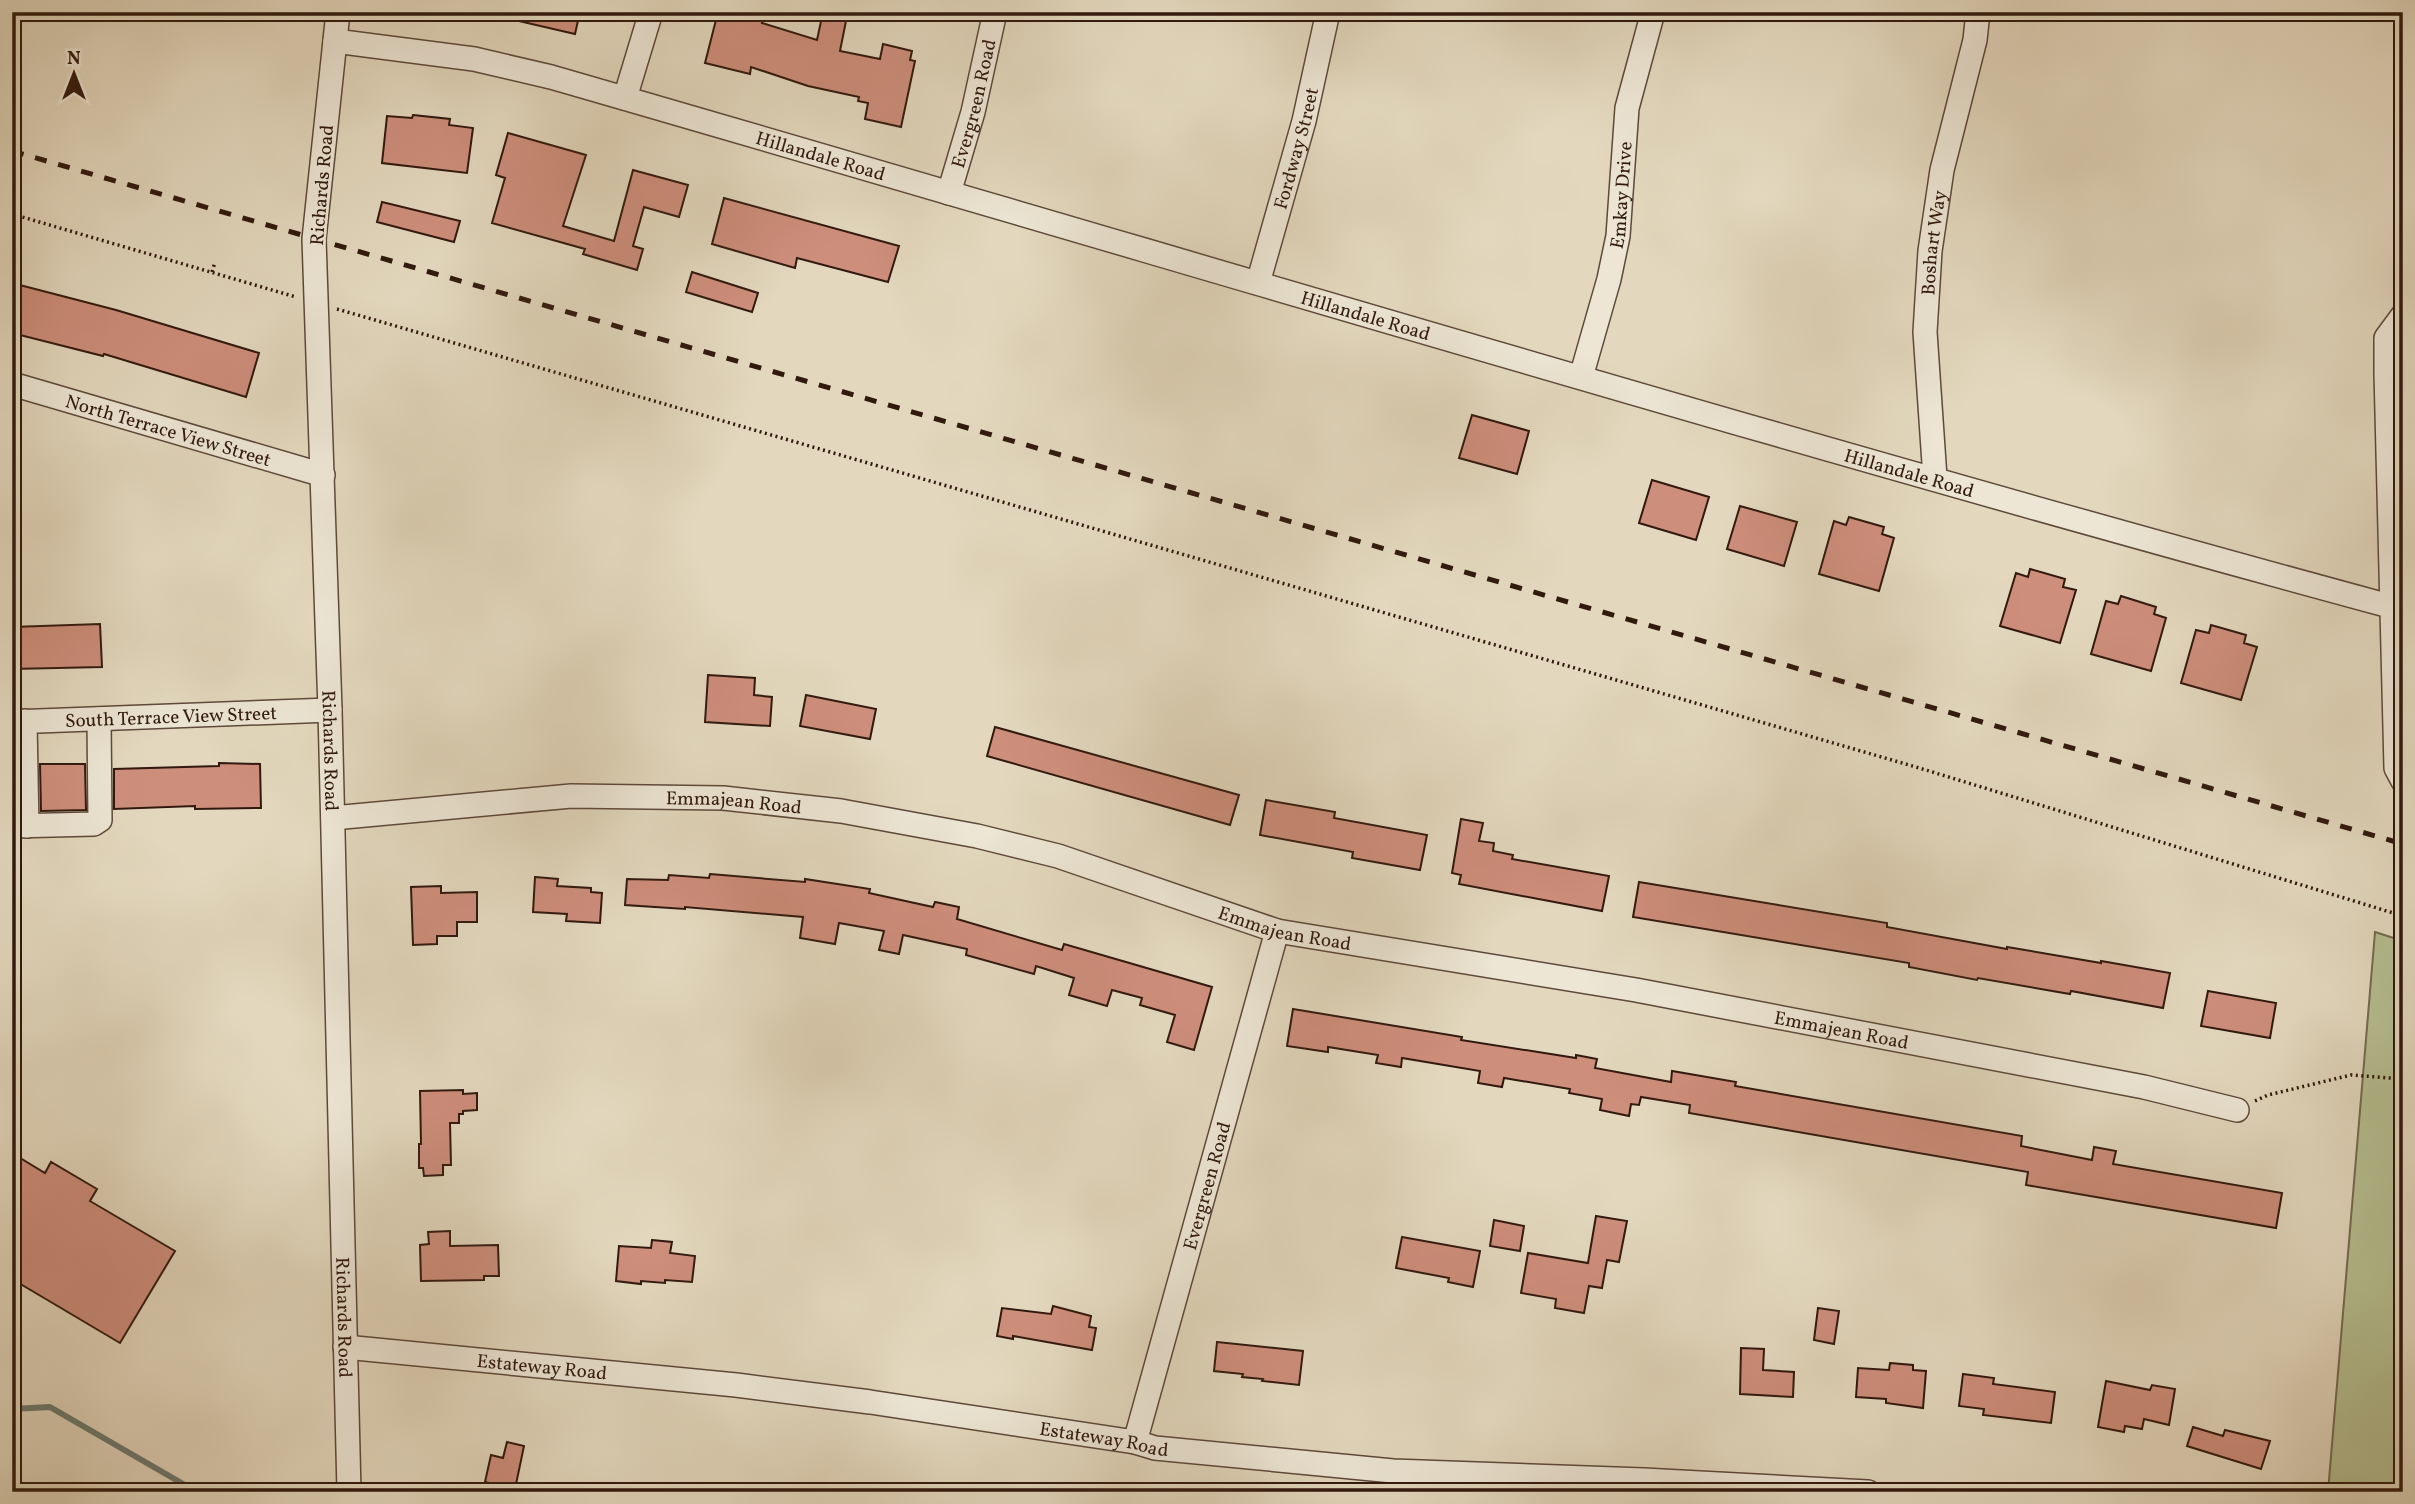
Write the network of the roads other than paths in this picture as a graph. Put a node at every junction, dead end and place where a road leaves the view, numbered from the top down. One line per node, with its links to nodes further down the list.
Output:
1 (338, 12): 7 (street, Richards Road)
2 (651, 12): 8 (street)
3 (995, 12): 9 (street, Evergreen Road)
4 (1328, 12): 10 (street, Fordway Street)
5 (1653, 12): 12 (street, Emkay Drive)
6 (1978, 12): 15 (street, Boshart Way)
7 (335, 41): 8 (street, Hillandale Road); 14 (street, Richards Road)
8 (625, 98): 9 (street, Hillandale Road)
9 (949, 193): 10 (street, Hillandale Road)
10 (1258, 283): 12 (street, Hillandale Road)
11 (2403, 315): 16 (street)
12 (1581, 377): 15 (street, Hillandale Road)
13 (12, 384): 14 (street, North Terrace View Street)
14 (323, 475): 17 (street, Richards Road)
15 (1935, 478): 16 (street, Hillandale Road)
16 (2393, 607): 20 (street)
17 (330, 710): 18 (street, South Terrace View Street); 21 (street, Richards Road)
18 (99, 719): 19 (street, South Terrace View Street); 22 (street)
19 (18, 722): 22 (street)
20 (2403, 781)
21 (333, 818): 23 (street, Emmajean Road); 25 (street, Richards Road)
22 (20, 826)
23 (1278, 931): 24 (street, Emmajean Road); 26 (street, Evergreen Road)
24 (2237, 1110)
25 (345, 1347): 26 (street, Estateway Road); 27 (street, Richards Road)
26 (1135, 1442): 28 (street, Estateway Road)
27 (349, 1492)
28 (1868, 1492)

